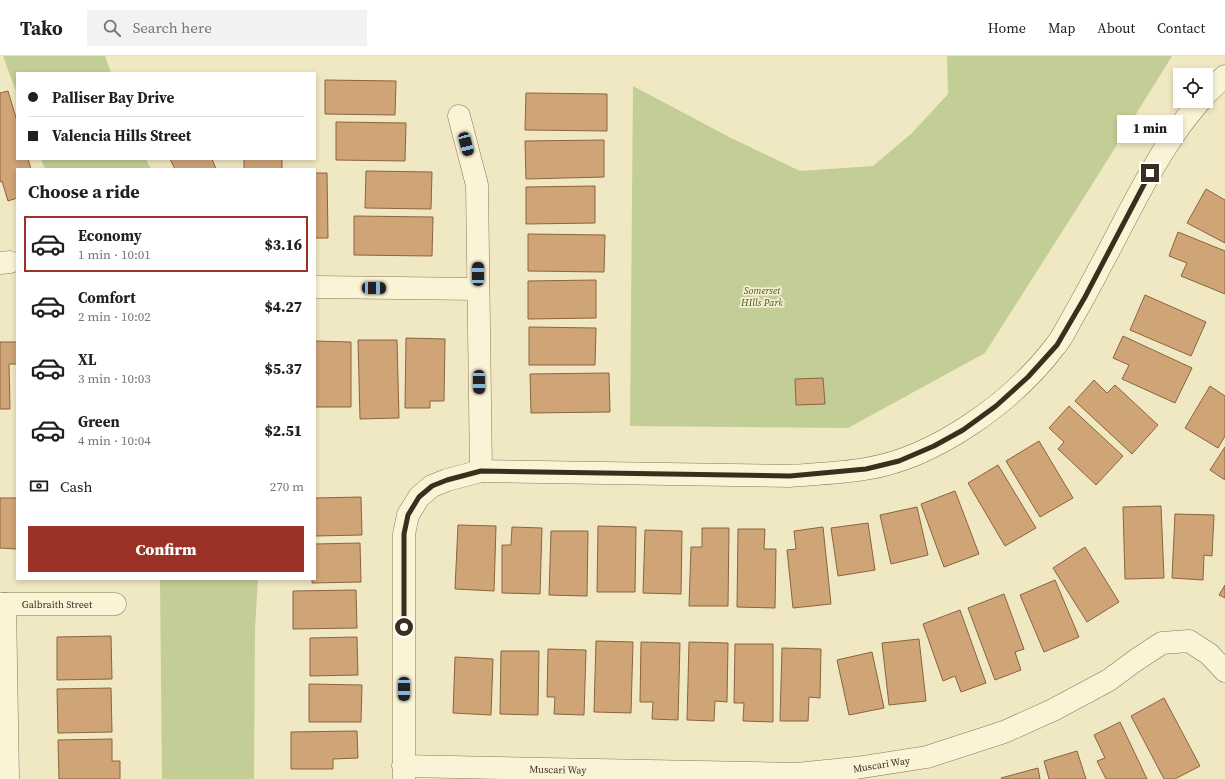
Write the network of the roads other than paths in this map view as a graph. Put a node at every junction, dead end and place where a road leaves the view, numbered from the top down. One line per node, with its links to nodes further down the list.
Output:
1 (1225, 76): 2 (street)
2 (1213, 87)
3 (1194, 108): 7 (street)
4 (459, 116): 6 (street)
5 (316, 287): 6 (street)
6 (478, 289): 7 (street)
7 (481, 471): 11 (street)
8 (3, 604): 9 (street, Galbraith Street); 12 (street)
9 (115, 604)
10 (1225, 671): 11 (street, Muscari Way)
11 (404, 772)
12 (8, 779)

